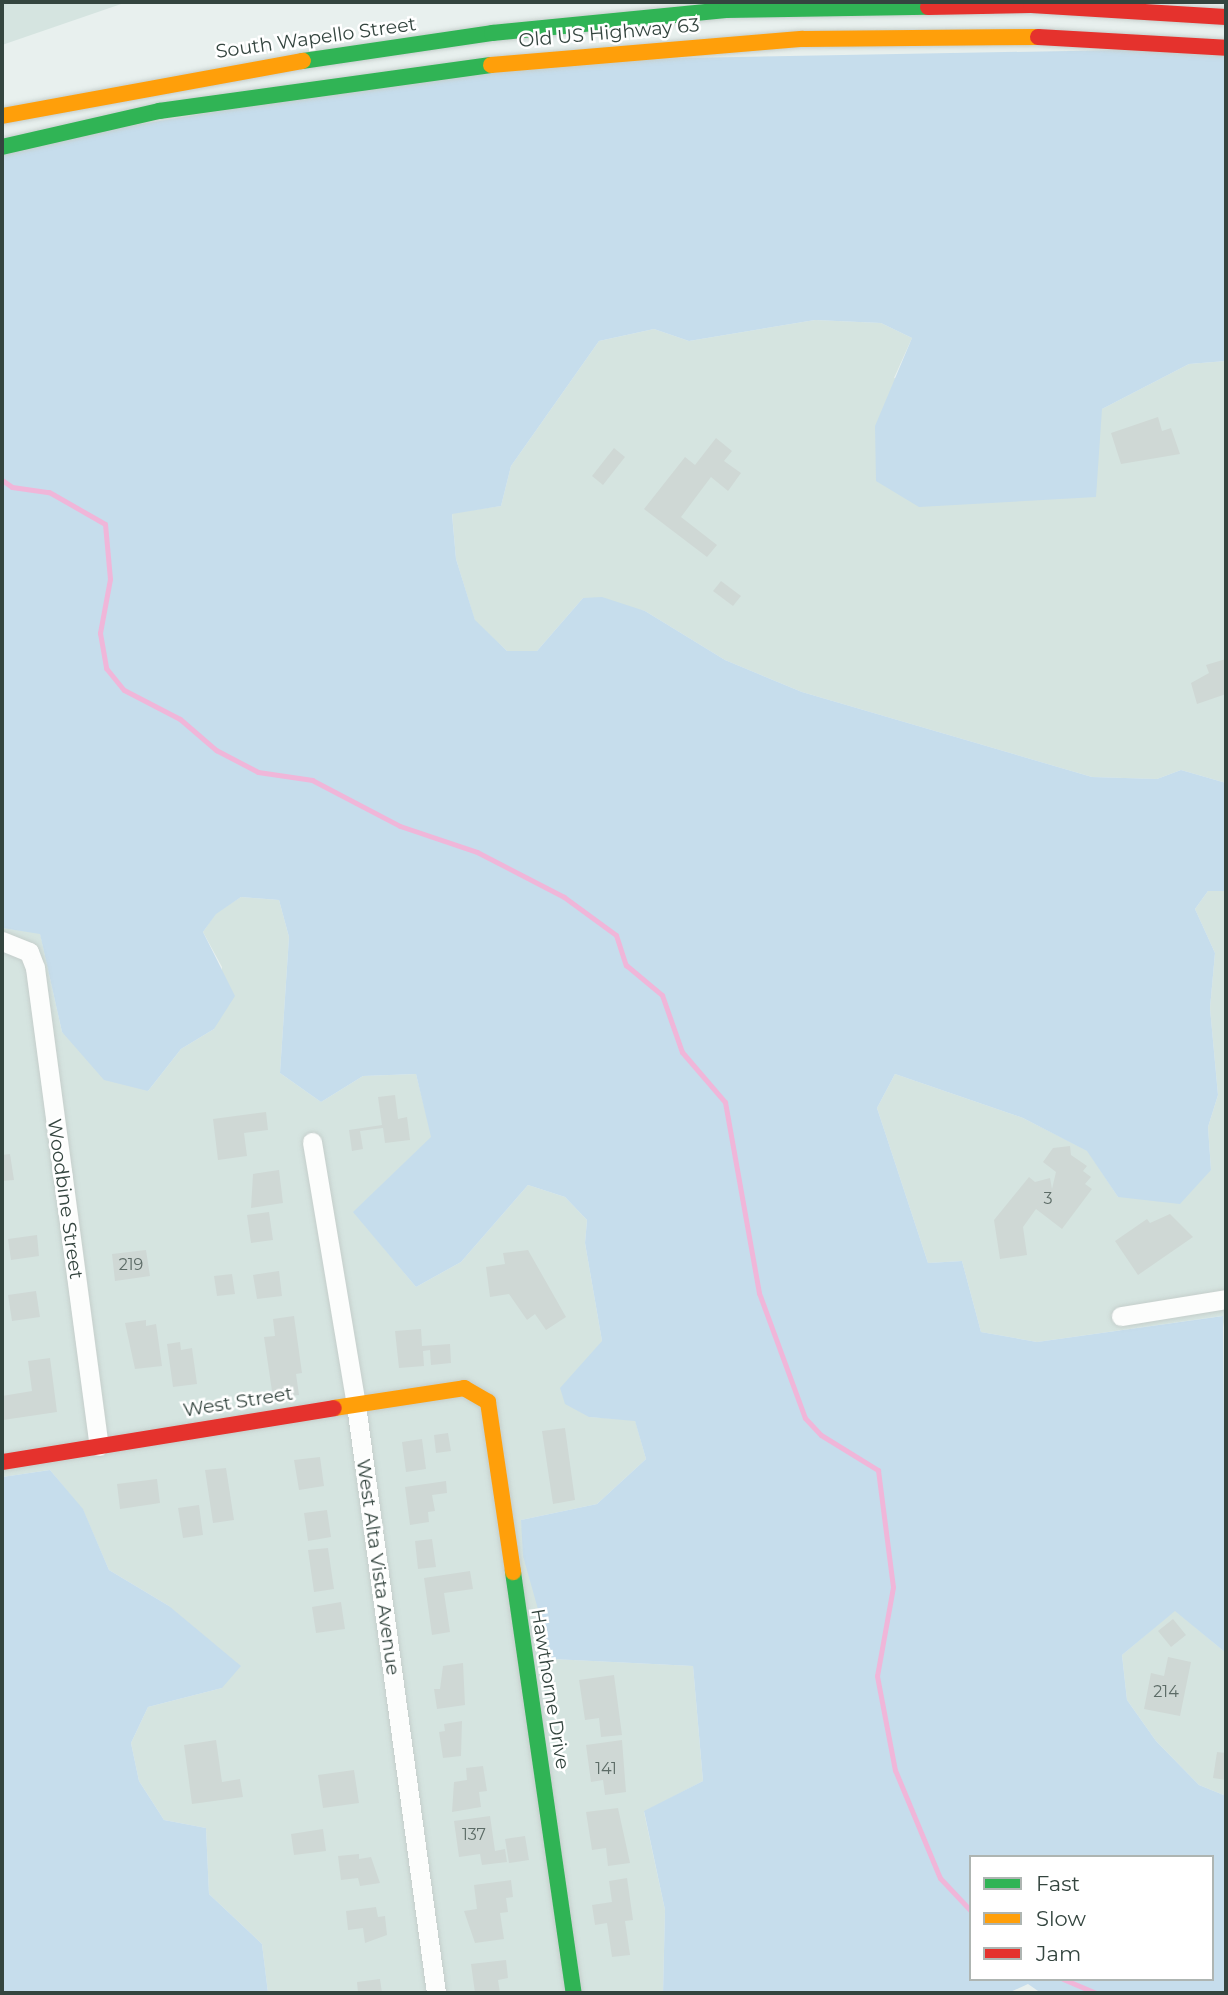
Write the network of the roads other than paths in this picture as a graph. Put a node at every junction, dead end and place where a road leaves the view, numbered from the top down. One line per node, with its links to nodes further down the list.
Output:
1 (1226, 18): 3 (main road, South Wapello Street)
2 (1226, 48): 4 (main road, Old US Highway 63)
3 (2, 116)
4 (2, 147)
5 (2, 941): 11 (street, Woodbine Street)
6 (312, 1142): 10 (street, West Alta Vista Avenue)
7 (1226, 1300): 8 (street)
8 (1121, 1316)
9 (480, 1396): 10 (main road, West Street); 14 (main road, Hawthorne Drive)
10 (356, 1405): 11 (main road, West Street); 13 (street, West Alta Vista Avenue)
11 (99, 1446): 12 (main road, West Street)
12 (2, 1462)
13 (436, 1993)
14 (574, 1993)

